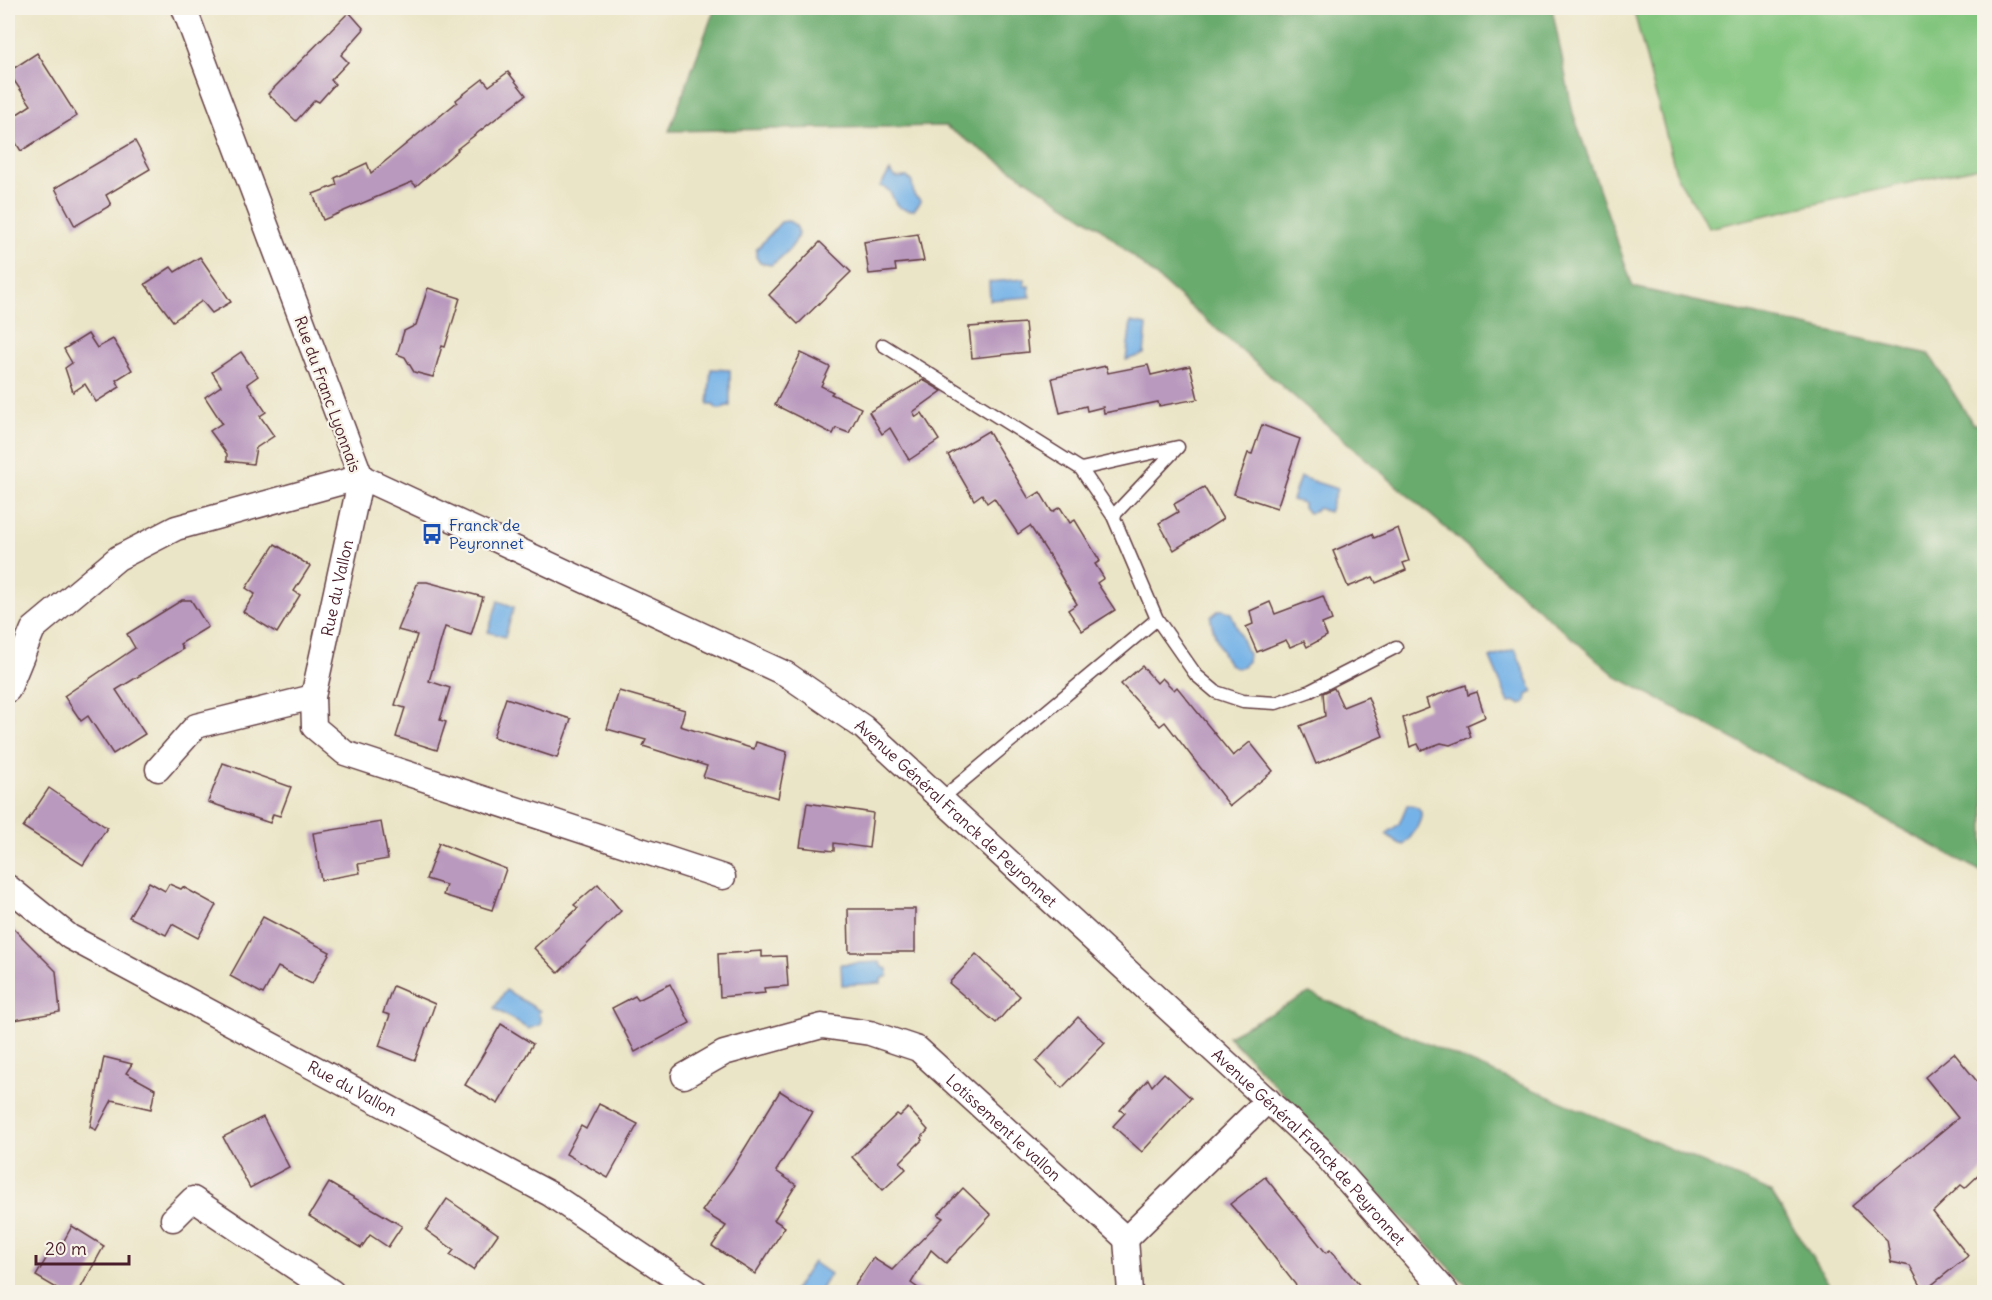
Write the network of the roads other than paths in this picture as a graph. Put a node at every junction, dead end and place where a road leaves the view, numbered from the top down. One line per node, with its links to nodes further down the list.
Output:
1 (184, 8): 4 (street, Rue du Franc Lyonnais)
2 (883, 345): 3 (lane)
3 (1082, 469): 5 (lane); 5 (lane)
4 (361, 477): 8 (street, Rue du Franc Lyonnais); 9 (street, Rue du Vallon); 11 (street, Avenue Général Franck de Peyronnet)
5 (1113, 516): 6 (lane)
6 (1157, 619): 7 (lane); 11 (lane)
7 (1396, 647)
8 (8, 690)
9 (313, 697): 10 (street); 12 (street, Rue du Vallon)
10 (158, 769)
11 (940, 800): 15 (street, Avenue Général Franck de Peyronnet)
12 (723, 877)
13 (8, 887): 19 (street, Rue du Vallon)
14 (684, 1076): 17 (street, Lotissement le vallon)
15 (1268, 1100): 17 (street); 21 (street, Avenue Général Franck de Peyronnet)
16 (173, 1219): 18 (street)
17 (1126, 1239): 20 (street)
18 (332, 1293)
19 (696, 1293)
20 (1130, 1293)
21 (1446, 1293)

